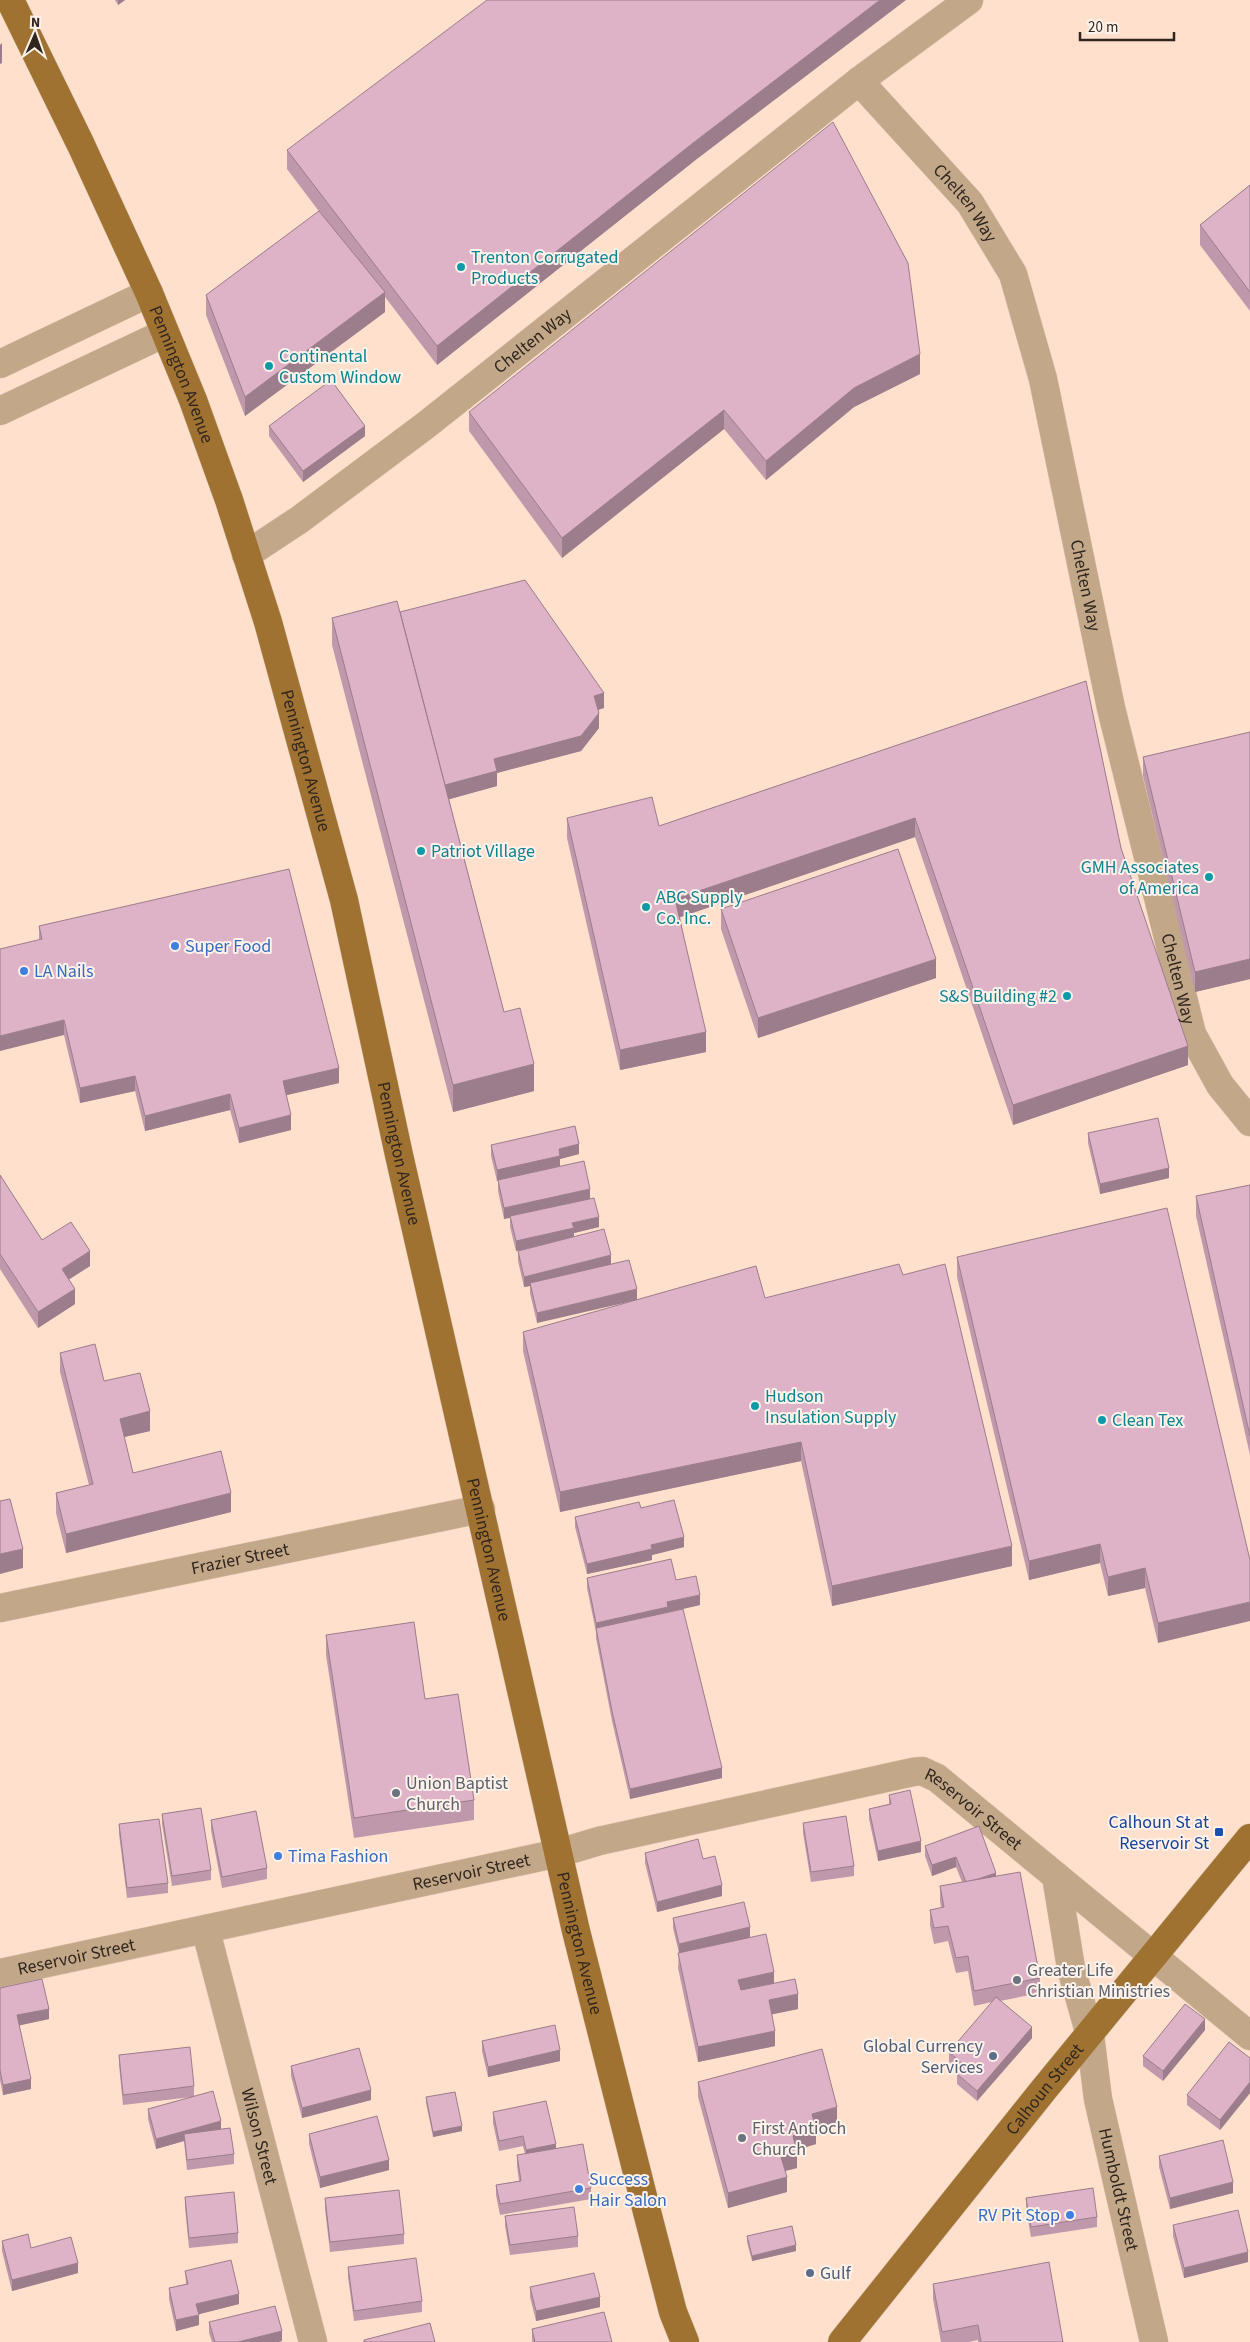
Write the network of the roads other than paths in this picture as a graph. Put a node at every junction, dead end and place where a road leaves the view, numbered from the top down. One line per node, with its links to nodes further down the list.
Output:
1 (10, 0): 4 (main road, Pennington Avenue)
2 (969, 0): 3 (street, Chelten Way)
3 (859, 82): 8 (street, Chelten Way); 9 (street, Chelten Way)
4 (149, 293): 5 (main road, Pennington Avenue); 6 (street)
5 (166, 333): 7 (street); 8 (main road, Pennington Avenue)
6 (0, 364)
7 (0, 411)
8 (246, 555): 10 (main road, Pennington Avenue)
9 (1250, 1122)
10 (481, 1508): 11 (street, Frazier Street); 13 (main road, Pennington Avenue)
11 (0, 1608)
12 (1250, 1838): 16 (main road, Calhoun Street)
13 (558, 1853): 14 (street, Reservoir Street); 15 (street, Reservoir Street); 21 (main road, Pennington Avenue)
14 (1056, 1876): 16 (street); 18 (street, Humboldt Street)
15 (206, 1930): 17 (street, Reservoir Street); 20 (street, Wilson Street)
16 (1153, 1956): 18 (main road, Calhoun Street); 19 (street)
17 (0, 1973)
18 (1090, 2035): 22 (main road, Calhoun Street); 23 (street, Humboldt Street)
19 (1250, 2036)
20 (313, 2342)
21 (685, 2342)
22 (842, 2342)
23 (1154, 2342)

